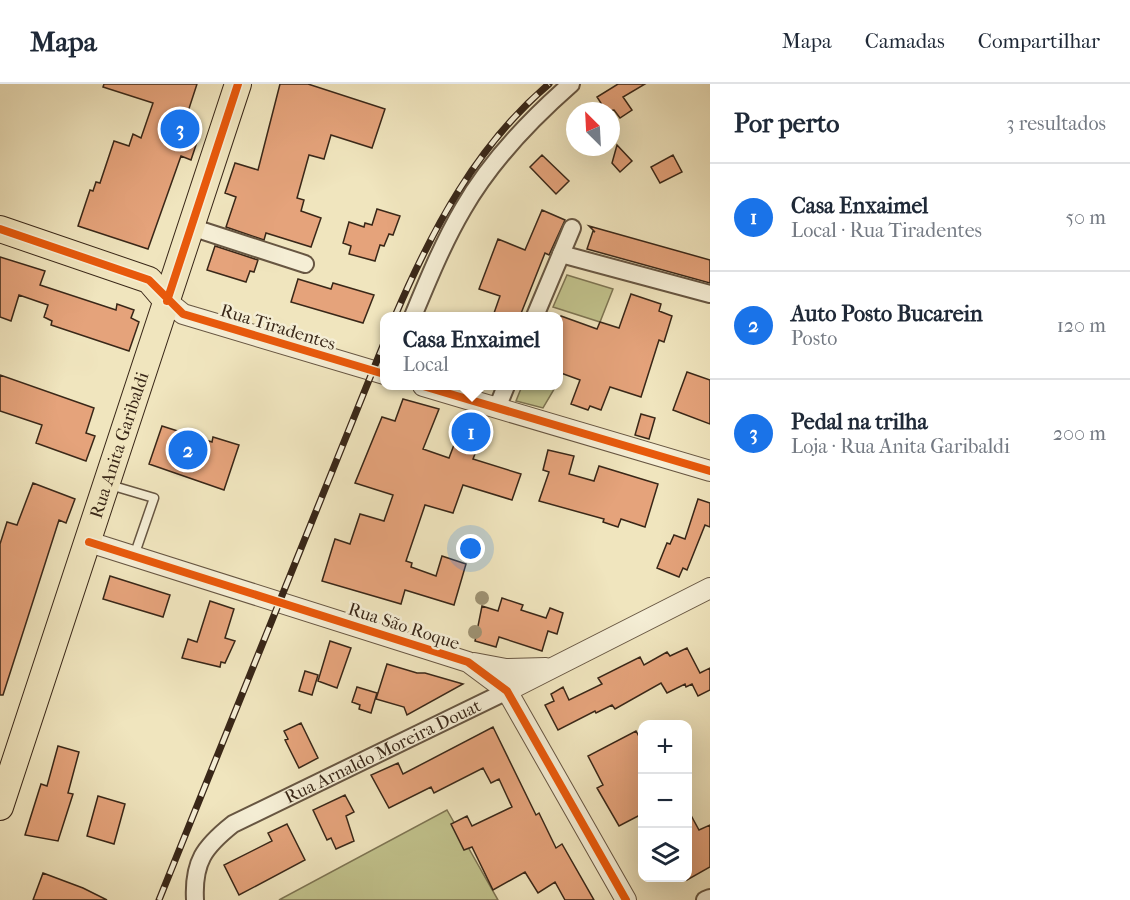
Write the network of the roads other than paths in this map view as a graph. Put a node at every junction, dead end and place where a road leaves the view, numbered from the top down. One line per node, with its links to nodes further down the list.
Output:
1 (238, 84): 3 (main road, Rua Anita Garibaldi)
2 (571, 84): 10 (street)
3 (191, 227): 7 (street); 9 (main road, Rua Anita Garibaldi)
4 (572, 228): 6 (street)
5 (0, 229): 9 (main road)
6 (561, 254): 8 (street); 11 (street)
7 (305, 264)
8 (710, 294)
9 (167, 301): 12 (street, Rua Tiradentes); 17 (main road, Rua Anita Garibaldi)
10 (415, 312)
11 (537, 312)
12 (380, 373)
13 (436, 390): 15 (street)
14 (504, 390): 15 (street)
15 (497, 408): 16 (street)
16 (710, 471)
17 (108, 484): 18 (main road, Rua Anita Garibaldi); 19 (lane)
18 (89, 542): 19 (street, Rua São Roque); 24 (main road, Rua Anita Garibaldi)
19 (134, 556): 21 (street, Rua São Roque)
20 (710, 588): 22 (street, Rua Arnaldo Moreira Douat)
21 (468, 662): 22 (street); 23 (street, Rua São Roque)
22 (555, 666): 23 (street, Rua Arnaldo Moreira Douat)
23 (507, 691): 26 (street, Rua Arnaldo Moreira Douat); 27 (street, Rua São Roque)
24 (0, 807)
25 (710, 897): 28 (street)
26 (195, 900)
27 (626, 900)
28 (705, 900)

